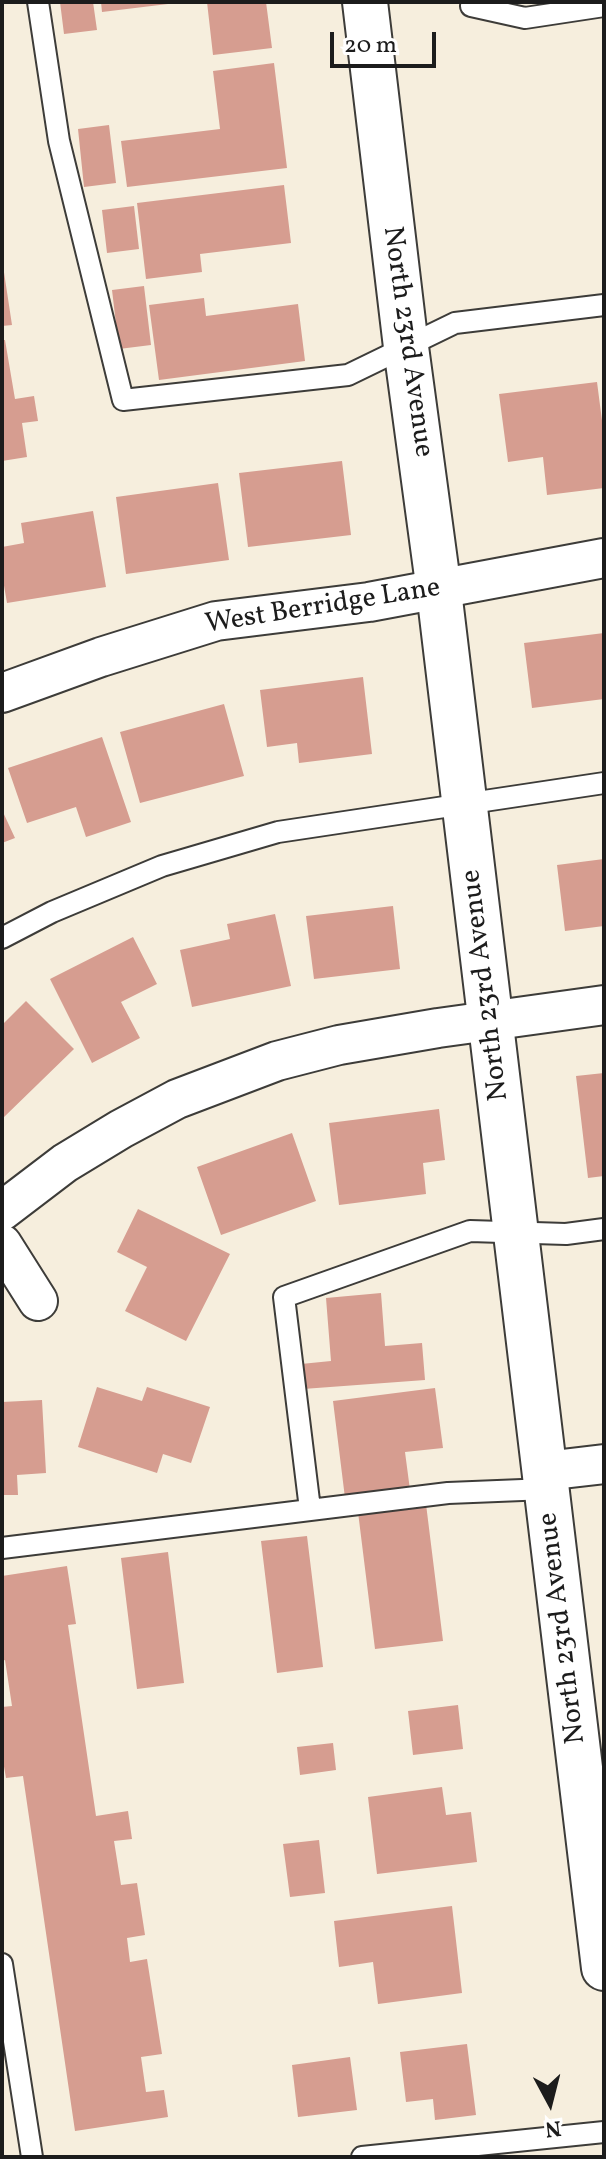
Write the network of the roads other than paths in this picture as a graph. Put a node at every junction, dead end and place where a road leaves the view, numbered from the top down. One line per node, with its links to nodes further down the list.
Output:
1 (38, 2): 6 (lane)
2 (365, 2): 6 (street, North 23rd Avenue)
3 (471, 6): 4 (lane)
4 (604, 6)
5 (604, 305): 6 (lane)
6 (406, 347): 8 (street, North 23rd Avenue)
7 (604, 558): 8 (street, West Berridge Lane)
8 (439, 591): 9 (street, West Berridge Lane); 11 (street, North 23rd Avenue)
9 (2, 693)
10 (604, 783): 11 (lane)
11 (465, 805): 12 (lane); 14 (street, North 23rd Avenue)
12 (2, 938)
13 (604, 1005): 14 (street)
14 (491, 1021): 15 (street); 17 (street, North 23rd Avenue)
15 (2, 1211)
16 (604, 1229): 17 (lane)
17 (516, 1232): 21 (street, North 23rd Avenue); 22 (lane)
18 (2, 1244): 19 (street)
19 (38, 1301)
20 (604, 1464): 21 (street)
21 (546, 1480): 22 (lane); 25 (street, North 23rd Avenue)
22 (310, 1509): 23 (lane)
23 (2, 1548)
24 (2, 1964): 26 (lane)
25 (604, 1968)
26 (10, 2064): 28 (lane)
27 (604, 2132): 29 (lane)
28 (32, 2157)
29 (362, 2157)

